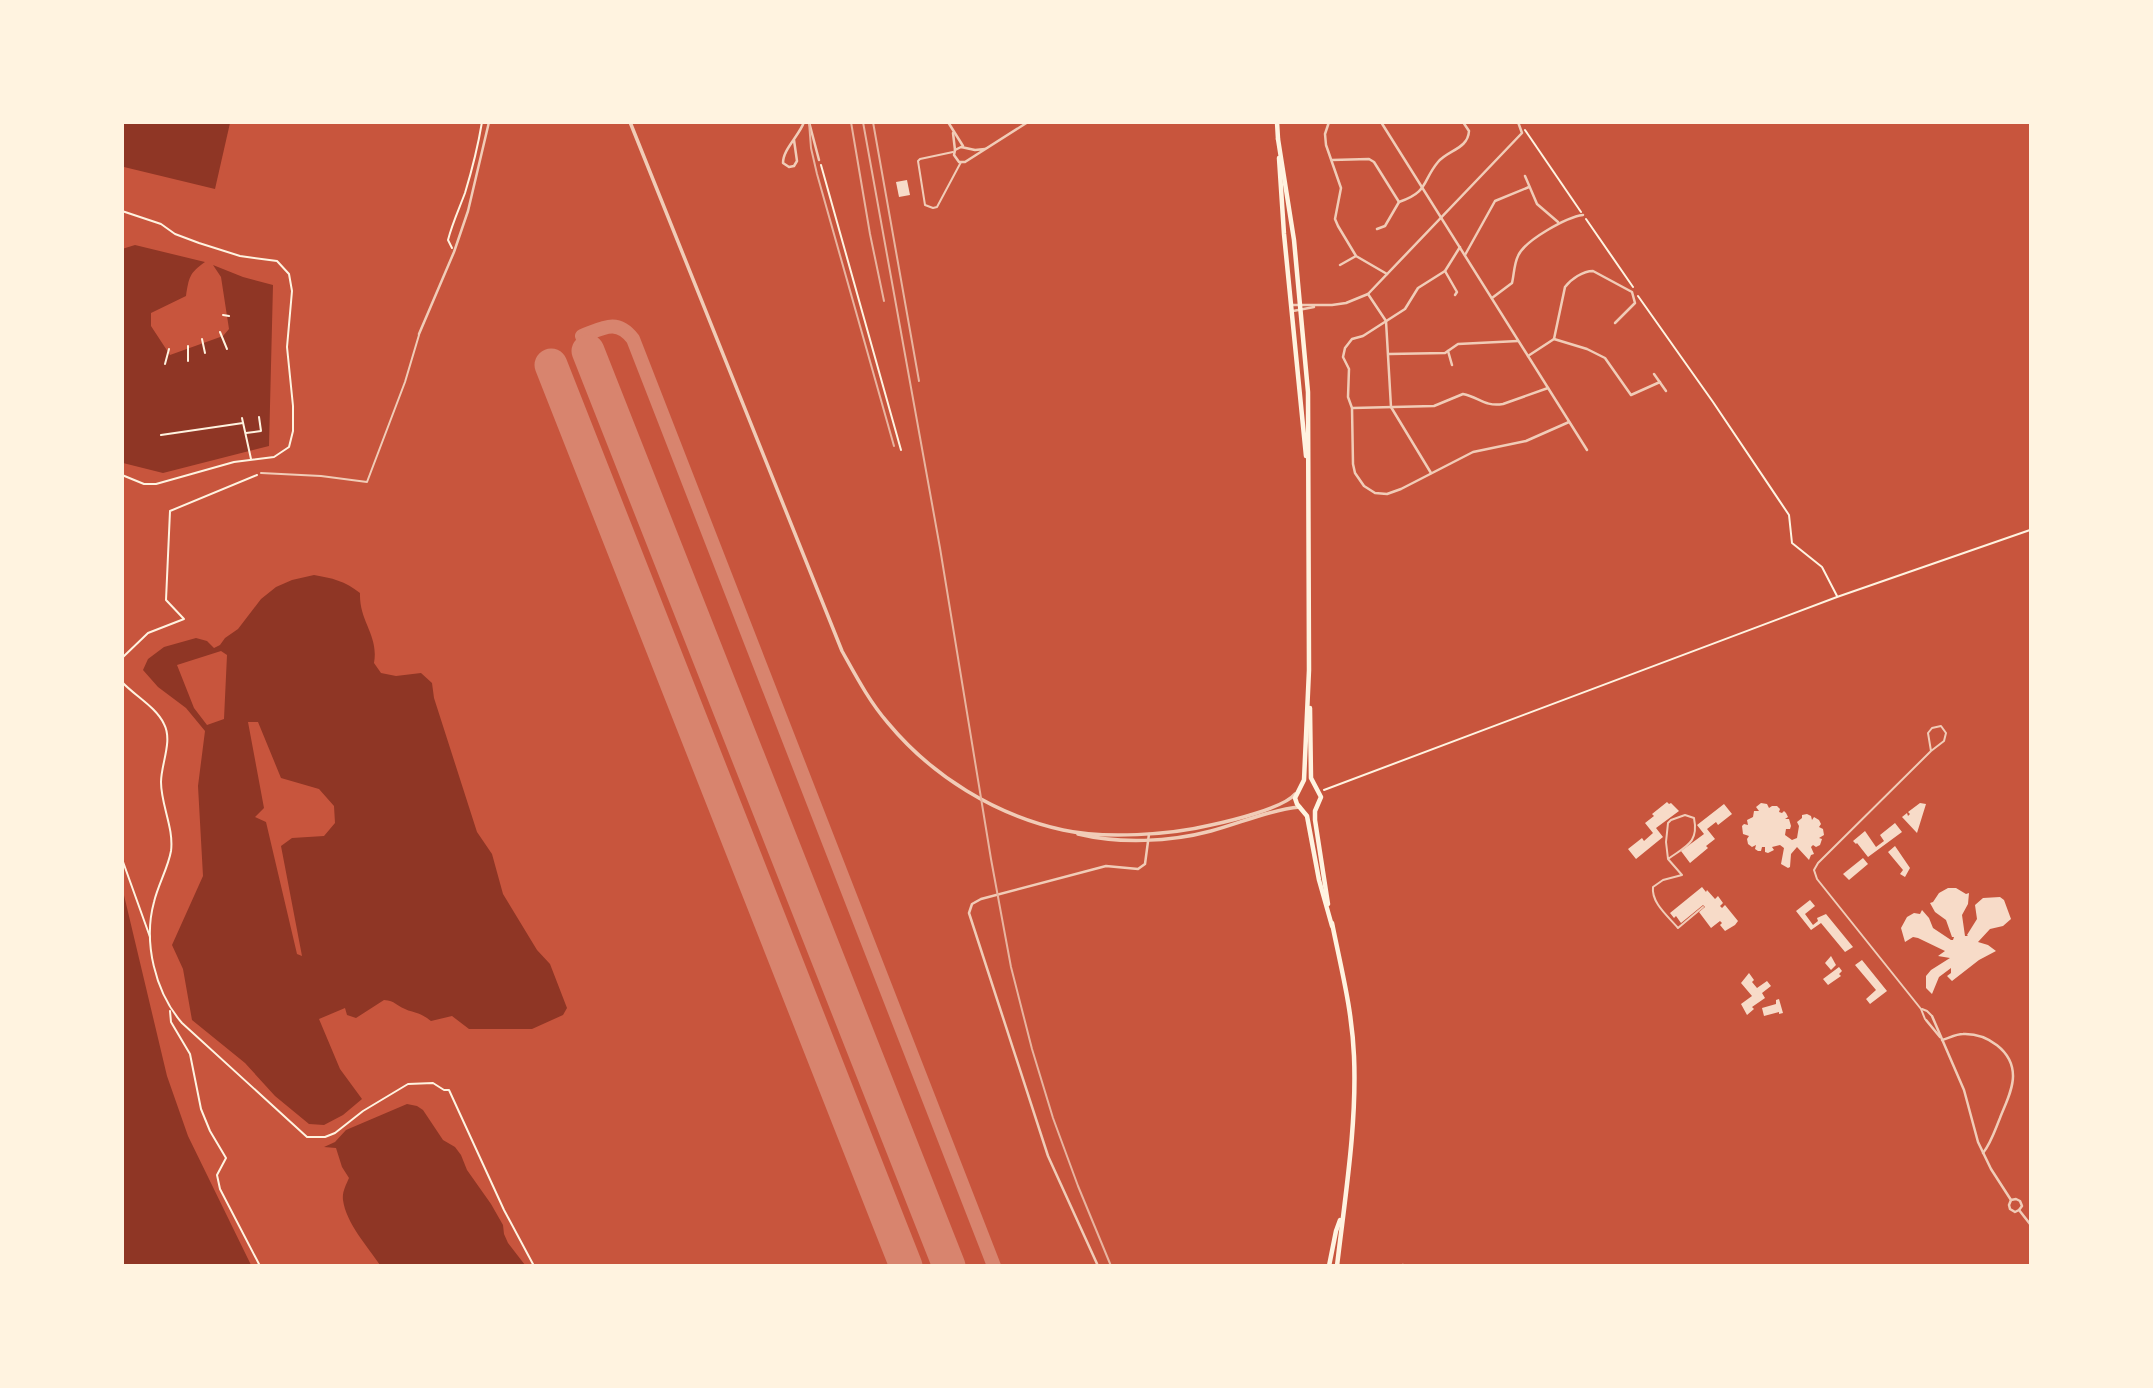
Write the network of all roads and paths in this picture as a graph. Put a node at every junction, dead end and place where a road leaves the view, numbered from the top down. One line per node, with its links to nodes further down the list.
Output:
1 (482, 122): 32 (path)
2 (489, 122): 32 (street)
3 (630, 122): 93 (street)
4 (804, 122): 14 (street)
5 (809, 122): 18 (street)
6 (1277, 122): 13 (main road)
7 (1329, 122): 20 (street)
8 (1463, 122): 24 (street)
9 (1028, 123): 16 (street)
10 (1382, 123): 24 (street)
11 (1518, 124): 27 (path); 28 (street)
12 (949, 125): 15 (street); 17 (street)
13 (1278, 139): 42 (main road); 43 (main road)
14 (794, 141): 14 (street)
15 (966, 148): 16 (street); 17 (street); 19 (street)
16 (985, 149): 19 (street)
17 (955, 151): 21 (street); 21 (lane)
18 (819, 160): 75 (path)
19 (968, 160): 21 (street)
20 (1332, 160): 25 (street); 34 (street)
21 (961, 162)
22 (1525, 176): 23 (street)
23 (1529, 187): 29 (street); 33 (street)
24 (1423, 189): 25 (street); 28 (street)
25 (1399, 202): 30 (street)
26 (122, 211): 77 (path)
27 (1583, 215): 29 (street); 38 (path)
28 (1441, 218): 31 (street); 37 (street)
29 (1558, 222): 41 (street)
30 (1377, 229)
31 (1460, 247): 33 (street); 36 (street)
32 (454, 251): 49 (street)
33 (1465, 255): 41 (street)
34 (1356, 256): 35 (street); 37 (street)
35 (1340, 265)
36 (1445, 271): 40 (street); 46 (street)
37 (1387, 274): 39 (street)
38 (1633, 290): 47 (street); 51 (street); 83 (path)
39 (1368, 294): 43 (street); 46 (street)
40 (1455, 295)
41 (1492, 298): 52 (street)
42 (1292, 308): 43 (street); 80 (main road)
43 (1301, 308): 80 (main road)
44 (223, 315): 45 (path)
45 (229, 316)
46 (1386, 321): 58 (street); 68 (street)
47 (1615, 323)
48 (220, 332): 55 (path)
49 (419, 334): 78 (lane)
50 (202, 339): 57 (path)
51 (1554, 339): 59 (street); 64 (street)
52 (1518, 341): 56 (street); 59 (street)
53 (188, 346): 60 (path)
54 (169, 349): 61 (path)
55 (227, 349)
56 (1448, 351): 58 (street); 62 (street)
57 (205, 353)
58 (1388, 355): 67 (street)
59 (1528, 356): 65 (street)
60 (188, 362)
61 (165, 364)
62 (1452, 365)
63 (1654, 374): 64 (street)
64 (1660, 382): 66 (street)
65 (1548, 388): 67 (street); 71 (street)
66 (1666, 391)
67 (1391, 407): 68 (street); 79 (street)
68 (1352, 408): 79 (street)
69 (259, 417): 73 (path)
70 (242, 418): 72 (path)
71 (1569, 422): 76 (street); 79 (street)
72 (243, 423): 73 (path); 74 (path)
73 (245, 433): 77 (path)
74 (161, 435)
75 (901, 450)
76 (1587, 450)
77 (252, 460): 81 (path)
78 (261, 473): 84 (path)
79 (1432, 473)
80 (1308, 474): 85 (main road)
81 (122, 475)
82 (2031, 530): 83 (path)
83 (1837, 597): 89 (path)
84 (122, 658)
85 (1309, 670): 88 (main road); 89 (main road)
86 (122, 682): 100 (path)
87 (1931, 751): 87 (lane); 101 (lane)
88 (1299, 788): 89 (main road); 90 (main road)
89 (1318, 789): 91 (main road)
90 (1296, 794): 92 (main road); 94 (street)
91 (1318, 805): 92 (main road); 99 (main road)
92 (1301, 808): 95 (street); 99 (main road)
93 (1065, 831): 94 (street); 95 (street)
94 (1149, 834): 95 (street)
95 (1147, 840): 113 (street)
96 (122, 859): 100 (path)
97 (1668, 859): 97 (lane); 98 (lane)
98 (1703, 908)
99 (1332, 926): 109 (main road)
100 (150, 937): 102 (path)
101 (1920, 1009): 103 (lane); 104 (lane)
102 (170, 1010): 111 (path); 112 (path)
103 (1932, 1016): 105 (street)
104 (1926, 1020): 105 (street)
105 (1942, 1040): 106 (street); 106 (street)
106 (1983, 1153): 107 (street)
107 (2011, 1200): 108 (street); 108 (street)
108 (2019, 1210): 110 (street)
109 (1342, 1216): 114 (main road); 115 (main road)
110 (2031, 1224)
111 (260, 1265)
112 (534, 1265)
113 (1098, 1265)
114 (1329, 1265)
115 (1338, 1265)

